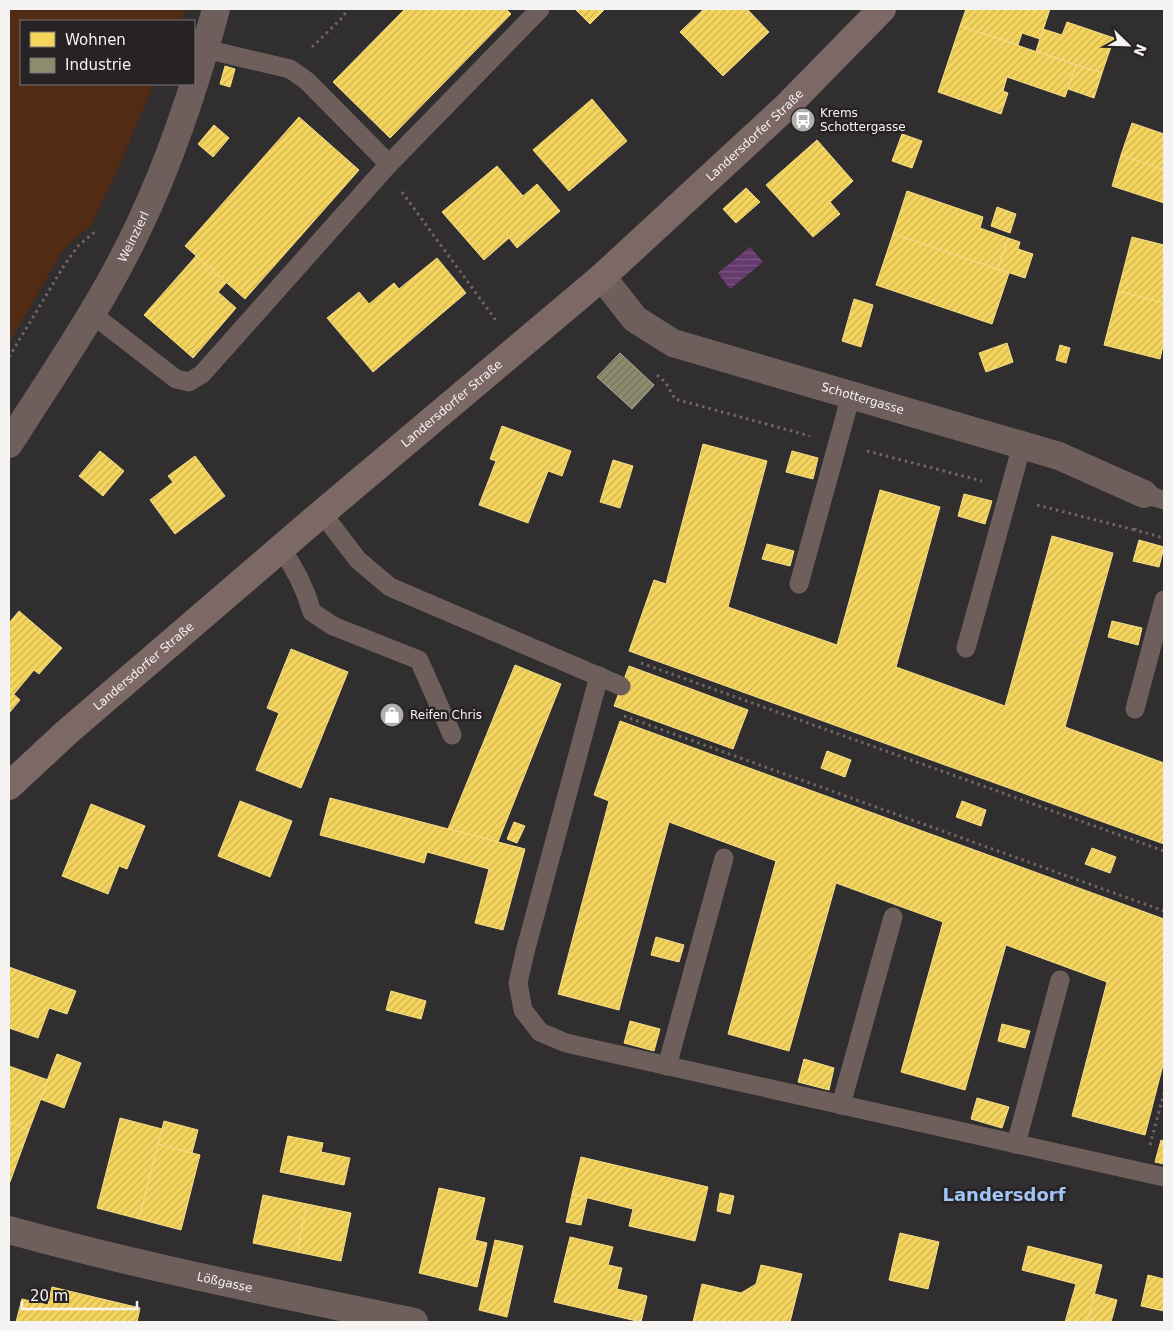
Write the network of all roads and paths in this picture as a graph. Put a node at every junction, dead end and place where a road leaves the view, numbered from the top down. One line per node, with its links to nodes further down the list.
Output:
1 (216, 9): 5 (street, Weinzierl)
2 (348, 9): 6 (path)
3 (540, 9): 9 (lane)
4 (882, 9): 11 (main road, Landersdorfer Straße)
5 (205, 49): 6 (lane); 7 (street, Weinzierl)
6 (290, 69): 9 (lane)
7 (195, 80)
8 (193, 85): 12 (street, Weinzierl)
9 (389, 164): 12 (lane); 13 (path)
10 (101, 223): 14 (path)
11 (602, 277): 13 (main road, Landersdorfer Straße); 16 (street, Schottergasse)
12 (92, 314): 18 (street, Weinzierl)
13 (517, 348): 22 (main road, Landersdorfer Straße)
14 (9, 357)
15 (652, 370): 17 (path)
16 (851, 395): 17 (lane); 19 (street, Schottergasse)
17 (837, 443): 20 (path); 25 (lane)
18 (9, 444)
19 (1022, 445): 20 (lane); 21 (street, Schottergasse)
20 (1009, 493): 23 (path); 27 (lane)
21 (1154, 497)
22 (322, 513): 24 (main road, Landersdorfer Straße); 29 (lane)
23 (1135, 530)
24 (281, 549): 33 (lane); 34 (main road, Landersdorfer Straße)
25 (799, 584)
26 (1164, 600): 32 (lane)
27 (966, 648)
28 (638, 662): 35 (path)
29 (599, 676): 30 (lane); 31 (lane)
30 (621, 686)
31 (591, 705): 37 (path); 40 (lane)
32 (1135, 709)
33 (452, 735)
34 (9, 786)
35 (1164, 851)
36 (724, 858): 40 (lane)
37 (1164, 911)
38 (893, 917): 42 (lane)
39 (1060, 980): 43 (lane)
40 (667, 1066): 42 (lane)
41 (1164, 1093): 44 (path)
42 (841, 1105): 43 (lane)
43 (1016, 1144): 44 (lane)
44 (1143, 1173): 45 (lane)
45 (1164, 1177)
46 (9, 1230): 47 (street, Lößgasse)
47 (414, 1322)

